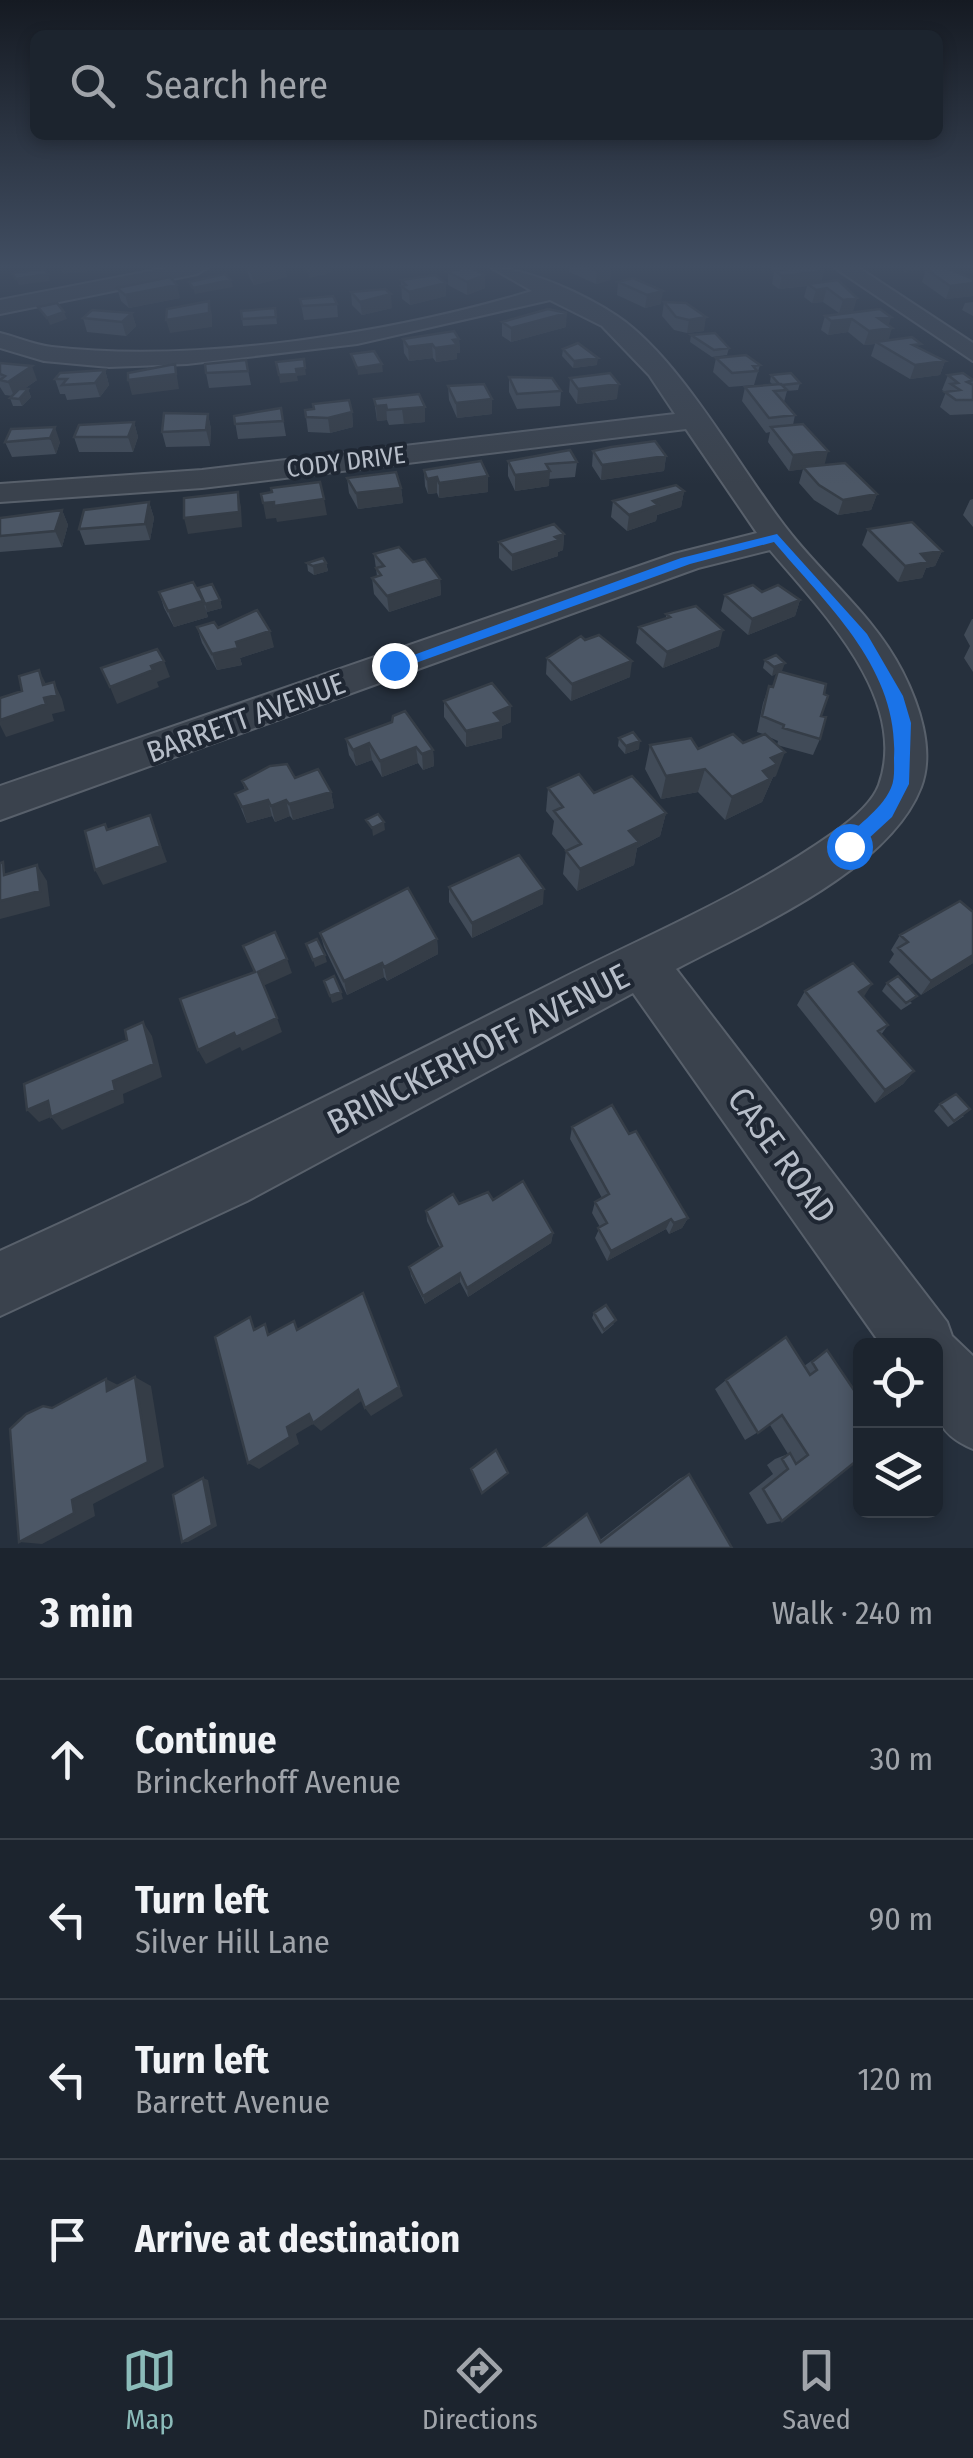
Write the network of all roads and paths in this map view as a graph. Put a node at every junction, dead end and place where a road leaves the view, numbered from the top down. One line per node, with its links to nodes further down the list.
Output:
1 (0, 340): 2 (street)
2 (310, 340)
3 (631, 340): 4 (street)
4 (691, 420): 5 (street, CODY DRIVE); 6 (street)
5 (0, 493)
6 (777, 538): 7 (street, BARRETT AVENUE); 8 (street, BRINCKERHOFF AVENUE)
7 (0, 803)
8 (642, 965): 9 (street, BRINCKERHOFF AVENUE); 10 (street, CASE ROAD)
9 (0, 1284)
10 (917, 1338)
11 (943, 1373): 12 (street)
12 (973, 1414)

